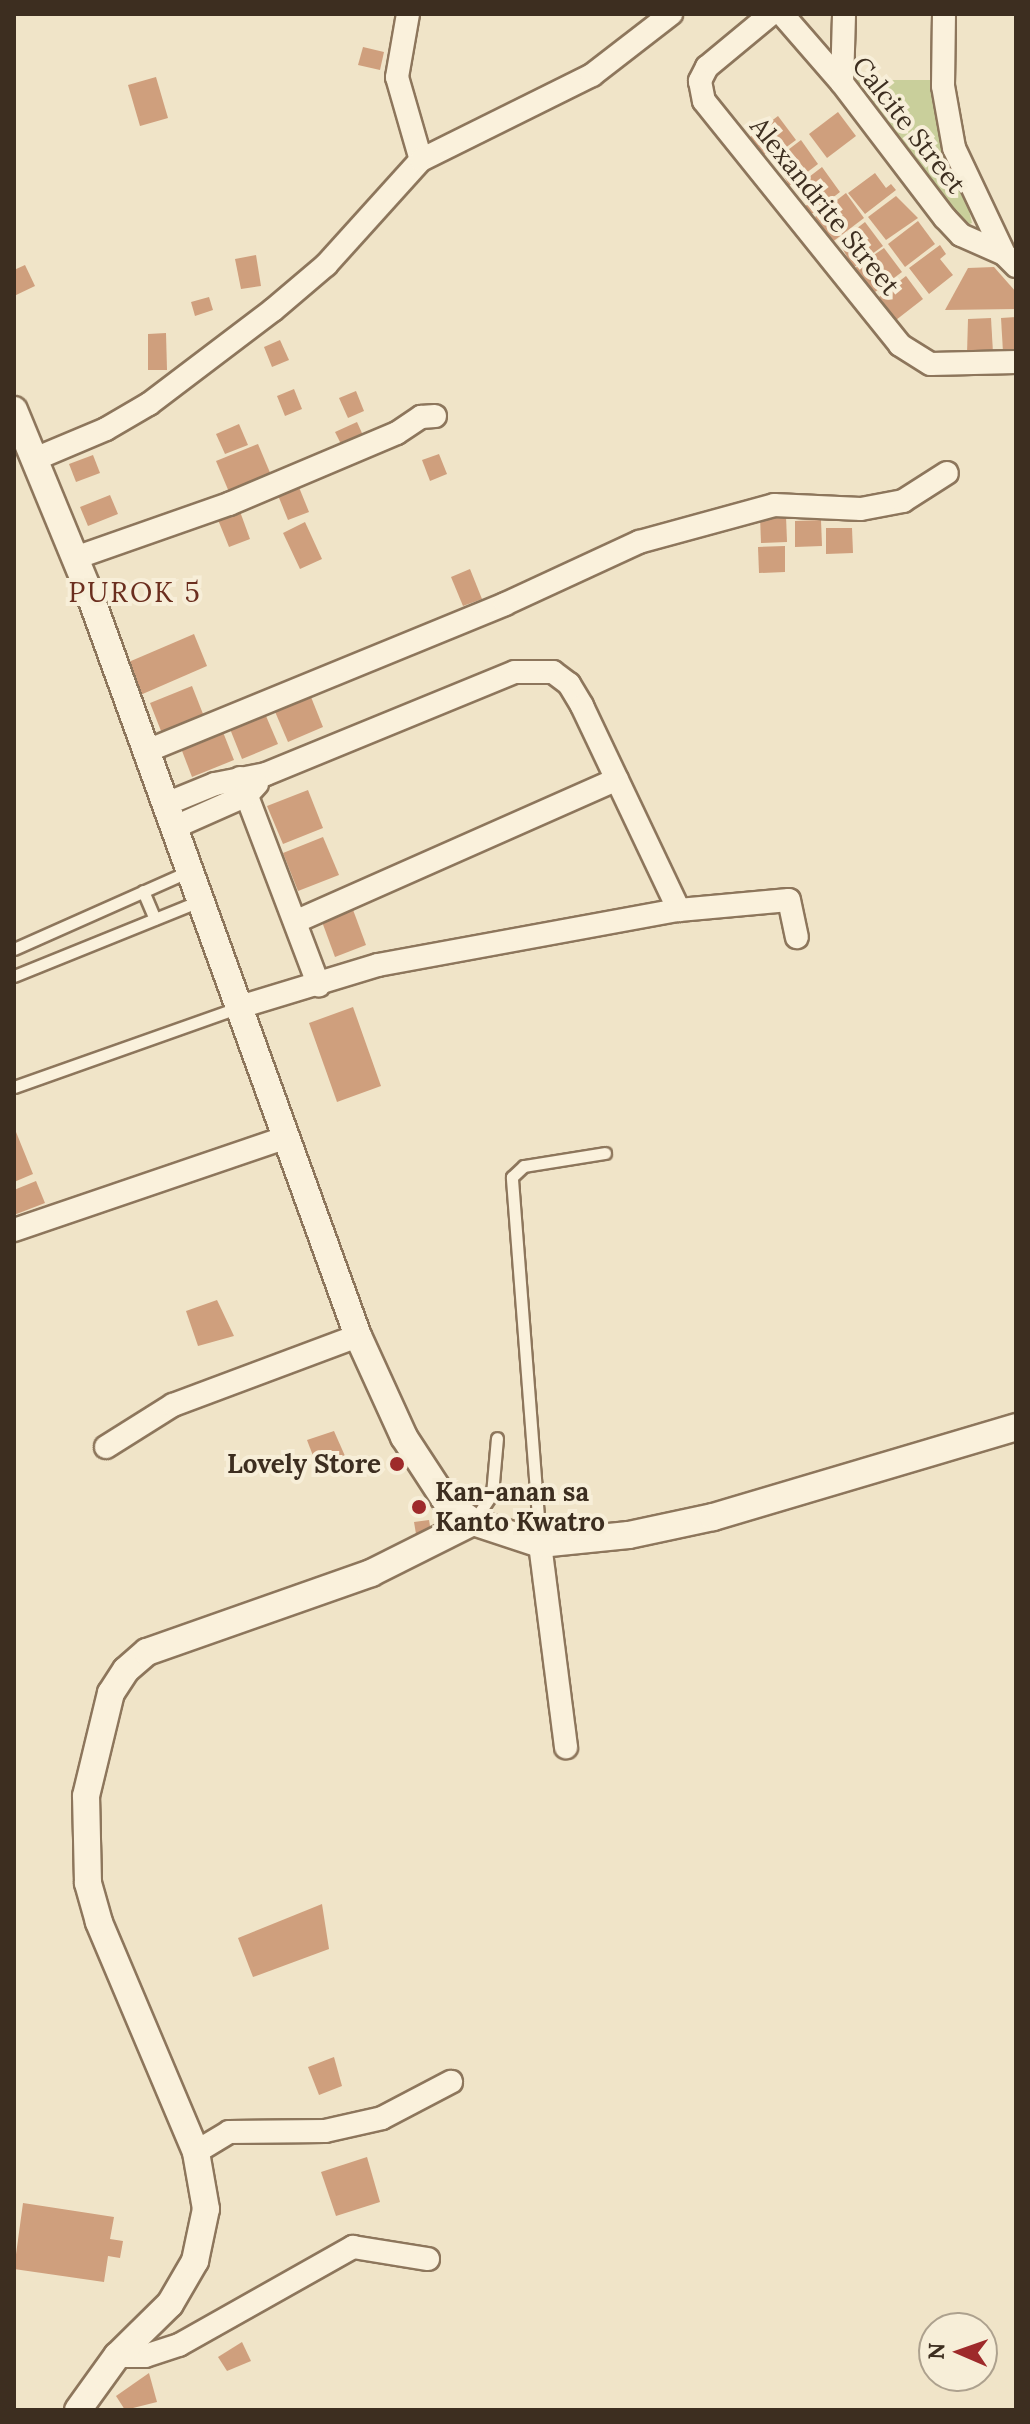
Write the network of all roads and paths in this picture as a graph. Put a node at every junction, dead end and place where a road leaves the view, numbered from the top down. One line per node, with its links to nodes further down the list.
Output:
1 (408, 14): 8 (street)
2 (671, 14): 8 (street)
3 (771, 14): 10 (street, Alexandrite Street)
4 (782, 14): 7 (street, Calcite Street)
5 (844, 14): 7 (street)
6 (944, 14): 9 (street)
7 (842, 83): 9 (street, Calcite Street)
8 (421, 160): 13 (street)
9 (1010, 260)
10 (1016, 362)
11 (14, 410): 13 (street)
12 (435, 416): 15 (street)
13 (35, 459): 15 (street)
14 (947, 473): 16 (street)
15 (75, 558): 16 (street)
16 (147, 751): 19 (street)
17 (617, 779): 18 (street); 23 (street); 25 (street)
18 (244, 786): 19 (street); 25 (street)
19 (170, 815): 20 (street)
20 (191, 870): 21 (lane); 22 (street)
21 (143, 891): 24 (lane); 27 (lane)
22 (202, 900): 24 (lane); 30 (street)
23 (679, 910): 26 (street); 29 (street)
24 (155, 919): 28 (lane)
25 (297, 921): 29 (street)
26 (797, 937)
27 (14, 949)
28 (14, 976)
29 (319, 986): 30 (street)
30 (243, 1006): 31 (lane); 32 (street)
31 (14, 1087)
32 (287, 1137): 34 (street); 35 (street)
33 (605, 1153): 40 (lane)
34 (14, 1230)
35 (358, 1336): 38 (street); 39 (street)
36 (1016, 1427): 40 (street)
37 (497, 1438): 39 (lane)
38 (106, 1447)
39 (473, 1522): 40 (street); 43 (street)
40 (540, 1544): 41 (street)
41 (566, 1747)
42 (451, 2082): 43 (street)
43 (196, 2152): 45 (street)
44 (428, 2259): 45 (street)
45 (117, 2356): 46 (street)
46 (78, 2410)

